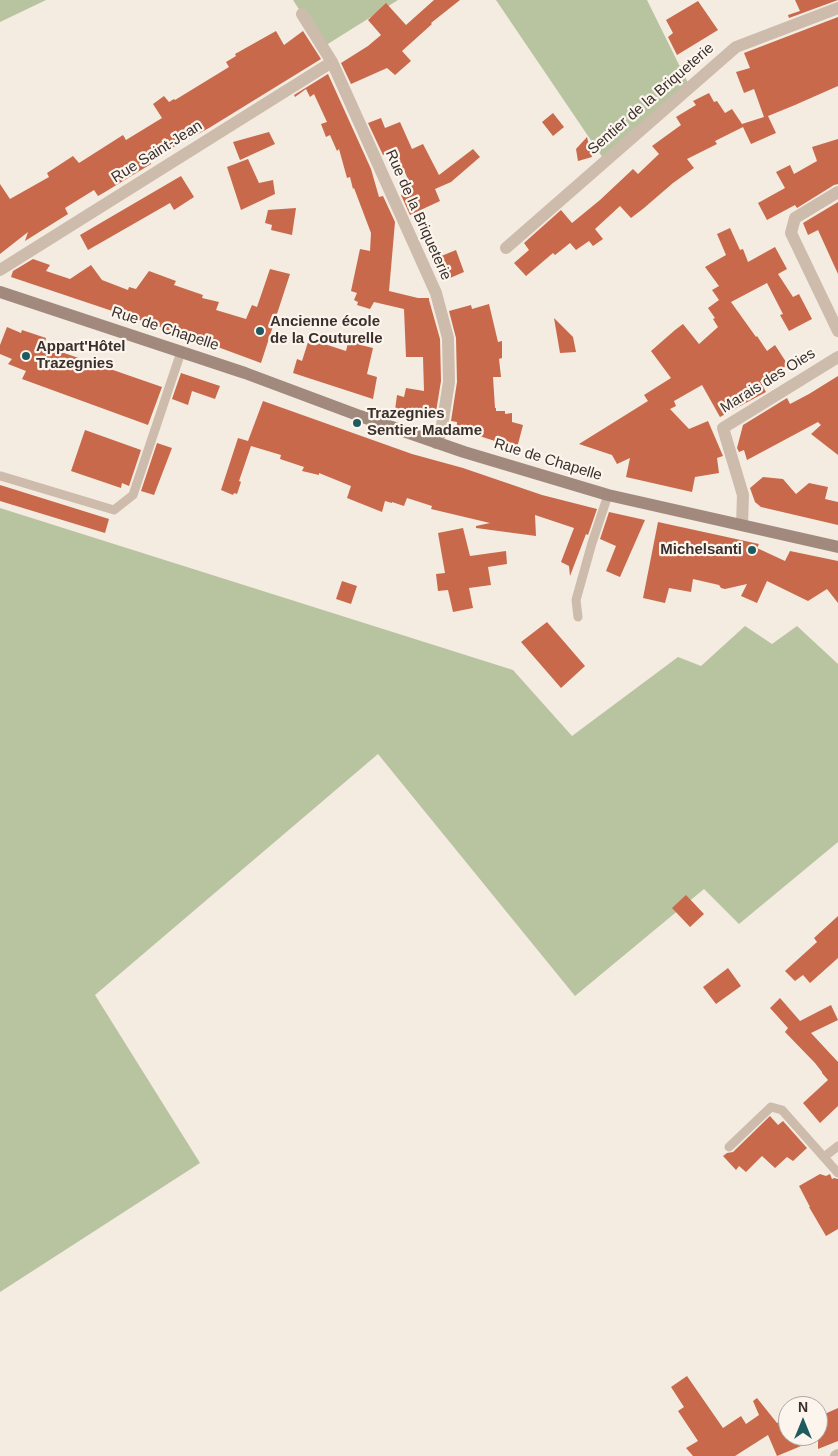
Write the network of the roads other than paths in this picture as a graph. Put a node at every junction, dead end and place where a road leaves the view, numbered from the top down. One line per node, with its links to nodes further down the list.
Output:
1 (838, 8): 5 (street, Sentier de la Briqueterie)
2 (302, 14): 3 (street, Rue de la Briqueterie)
3 (332, 62): 6 (street, Rue Saint-Jean); 11 (street, Rue de la Briqueterie)
4 (838, 192): 8 (street)
5 (506, 248)
6 (0, 270)
7 (0, 292): 9 (main road, Rue de Chapelle)
8 (838, 331)
9 (182, 352): 11 (main road, Rue de Chapelle); 12 (lane)
10 (838, 357): 14 (street, Marais des Oies)
11 (436, 443): 13 (main road, Rue de Chapelle)
12 (1, 476)
13 (608, 495): 14 (main road, Rue de Chapelle); 16 (lane)
14 (742, 525): 15 (main road, Rue de Chapelle)
15 (838, 547)
16 (578, 617)
17 (838, 1146): 19 (lane)
18 (729, 1147): 19 (lane)
19 (824, 1157): 20 (lane)
20 (838, 1174)

